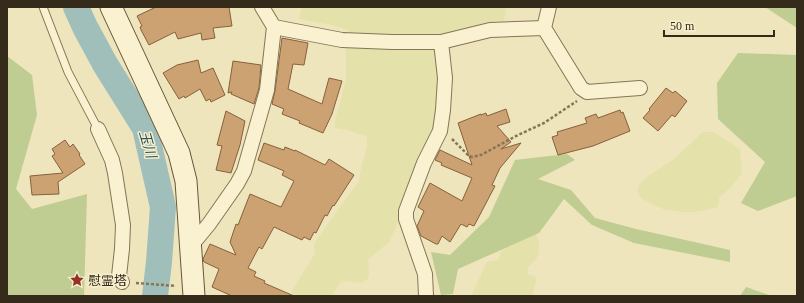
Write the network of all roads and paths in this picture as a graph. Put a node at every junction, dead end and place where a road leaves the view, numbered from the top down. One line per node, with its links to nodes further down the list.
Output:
1 (42, 7): 10 (lane)
2 (111, 7): 12 (street)
3 (262, 7): 5 (street)
4 (549, 7): 6 (street)
5 (274, 27): 7 (street); 12 (street)
6 (544, 28): 7 (street); 9 (street)
7 (441, 42): 11 (street)
8 (640, 88): 9 (street)
9 (584, 90): 11 (path)
10 (98, 129): 13 (street)
11 (440, 131): 15 (street)
12 (190, 247): 14 (street)
13 (129, 282): 14 (path)
14 (186, 291)
15 (426, 296)

